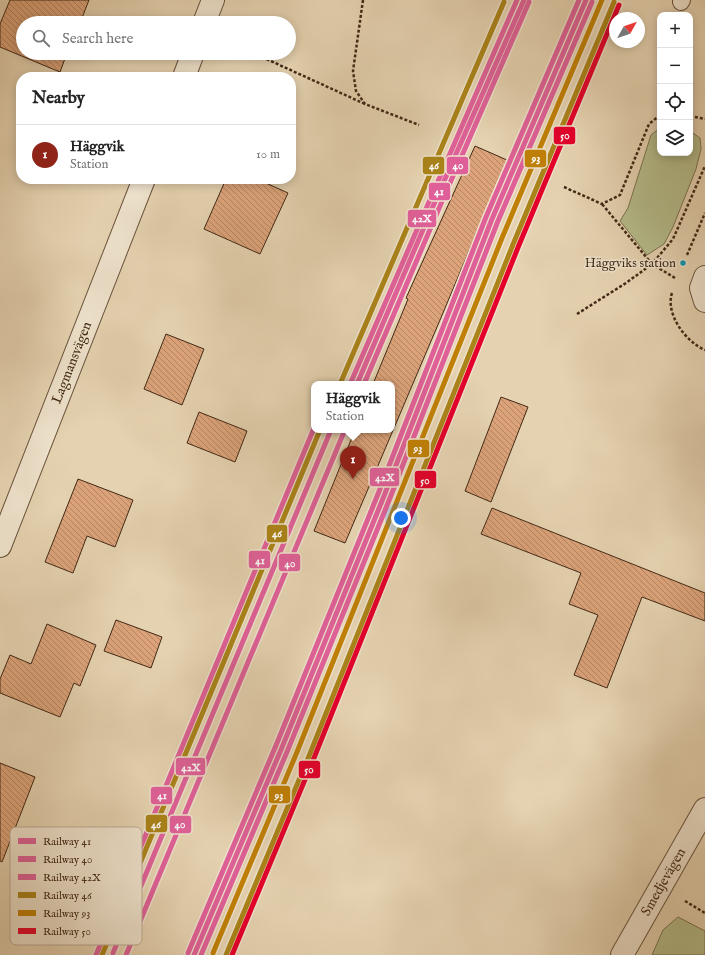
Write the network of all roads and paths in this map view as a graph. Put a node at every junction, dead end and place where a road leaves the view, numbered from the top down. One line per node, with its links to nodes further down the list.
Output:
1 (213, 0): 3 (street)
2 (364, 0): 9 (path)
3 (207, 16)
4 (190, 60): 6 (street)
5 (269, 60): 7 (path)
6 (186, 72)
7 (295, 72)
8 (296, 73): 9 (path)
9 (365, 104): 13 (path)
10 (657, 117): 17 (path)
11 (693, 117): 12 (path)
12 (705, 119)
13 (419, 125)
14 (705, 166): 20 (path)
15 (142, 184): 26 (street, Lagmansvägen)
16 (564, 187): 17 (path)
17 (602, 204): 20 (path)
18 (705, 213): 19 (path)
19 (685, 260)
20 (652, 264): 22 (path); 24 (path)
21 (680, 273): 22 (path)
22 (677, 280): 23 (path); 25 (path)
23 (704, 288)
24 (577, 314)
25 (705, 350)
26 (0, 546)
27 (705, 809): 30 (street, Smedjevägen)
28 (682, 900): 29 (path)
29 (705, 913)
30 (622, 955)

